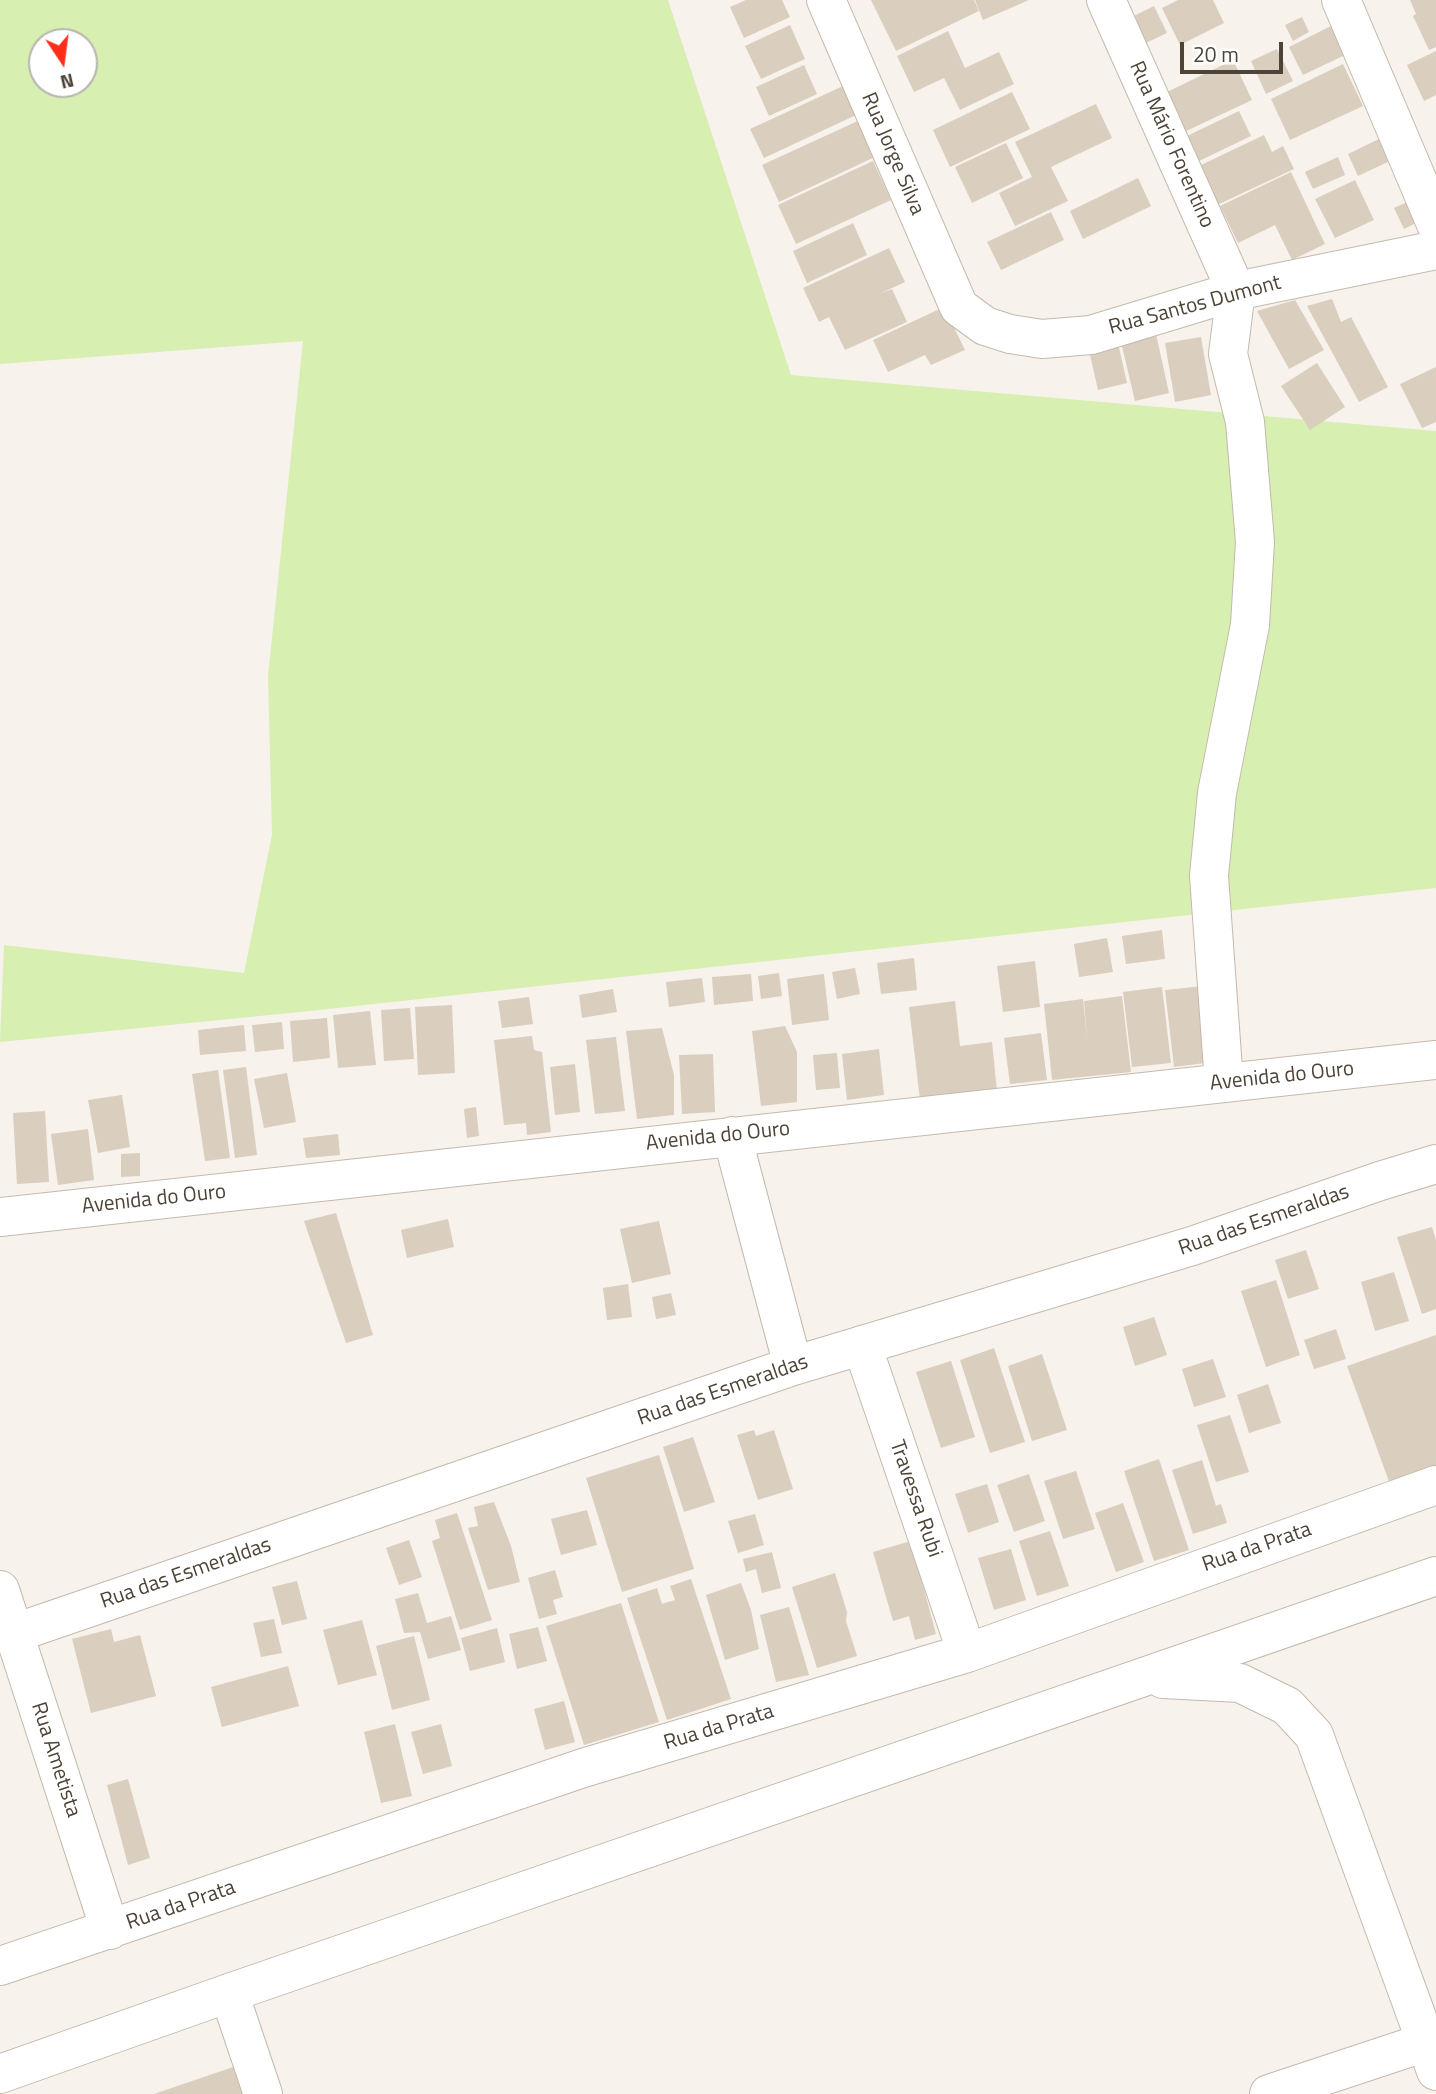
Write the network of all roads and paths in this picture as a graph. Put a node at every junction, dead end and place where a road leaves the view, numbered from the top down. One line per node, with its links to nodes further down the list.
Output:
1 (826, 0): 7 (street, Rua Jorge Silva)
2 (1106, 0): 6 (street, Rua Mário Forentino)
3 (1341, 0): 4 (street)
4 (1436, 224)
5 (1436, 250): 6 (street, Rua Santos Dumont)
6 (1236, 291): 7 (street, Rua Santos Dumont); 9 (street)
7 (959, 307)
8 (1436, 1060): 9 (street, Avenida do Ouro)
9 (1224, 1083): 10 (street, Avenida do Ouro)
10 (732, 1136): 12 (street, Avenida do Ouro); 14 (street)
11 (1436, 1164): 13 (street, Rua das Esmeraldas)
12 (0, 1217)
13 (862, 1345): 14 (street, Rua das Esmeraldas); 19 (street, Travessa Rubi)
14 (793, 1366): 18 (street, Rua das Esmeraldas)
15 (1436, 1485): 19 (street, Rua da Prata)
16 (1436, 1576): 20 (street)
17 (0, 1590): 18 (street, Rua Ametista)
18 (15, 1633): 21 (street, Rua Ametista)
19 (967, 1653): 21 (street, Rua da Prata)
20 (1143, 1678): 23 (street); 24 (street)
21 (110, 1930): 22 (street, Rua da Prata)
22 (0, 1966)
23 (229, 1993): 25 (street); 26 (street)
24 (1433, 2051): 27 (street)
25 (0, 2074)
26 (263, 2094)
27 (1269, 2094)

